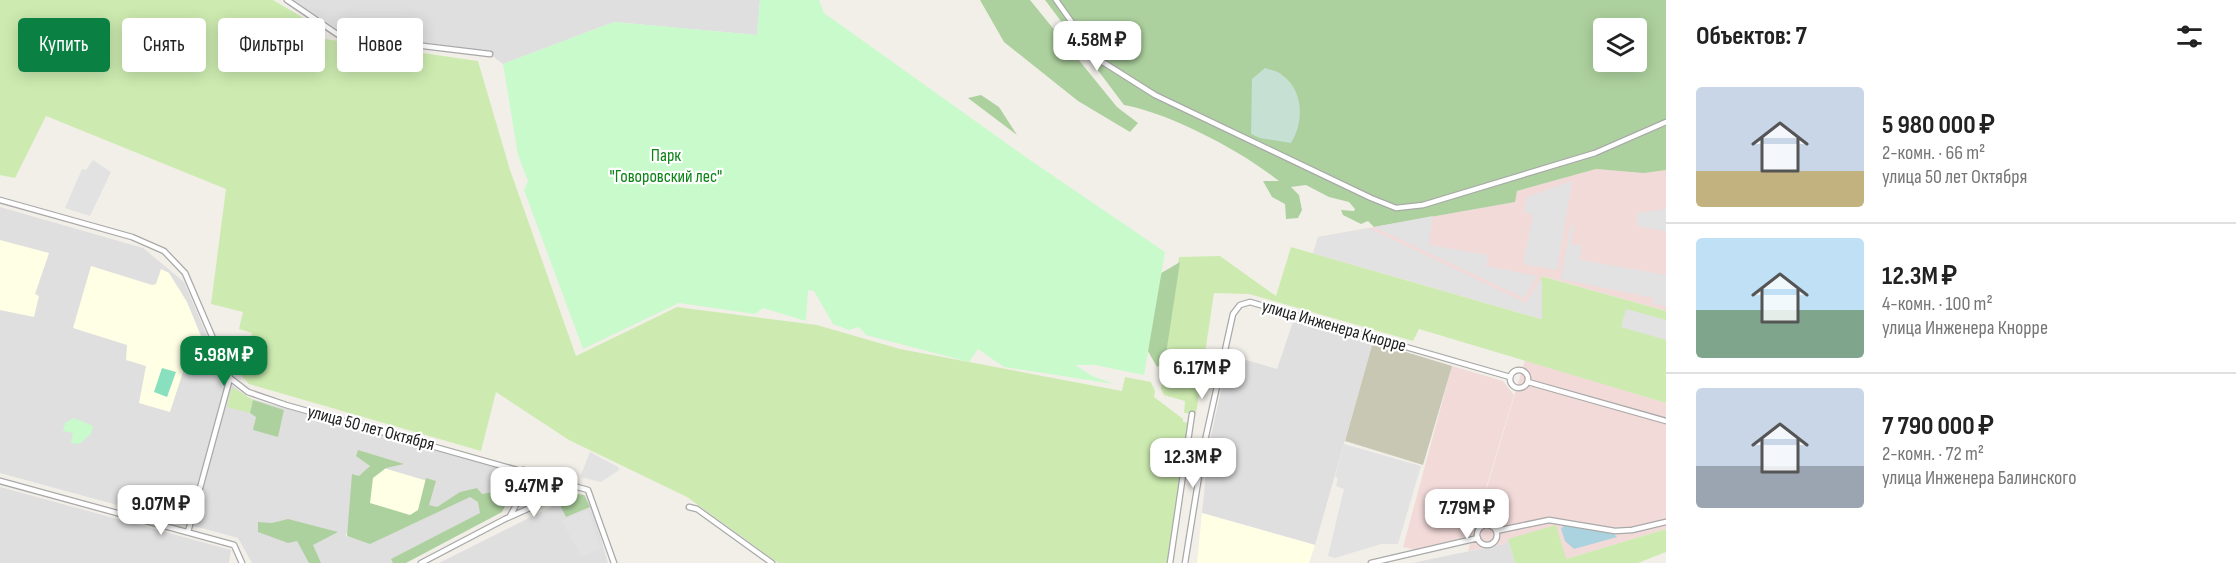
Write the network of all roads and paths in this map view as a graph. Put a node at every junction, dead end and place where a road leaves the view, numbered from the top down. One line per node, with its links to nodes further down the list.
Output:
1 (287, 0): 3 (street)
2 (1056, 0): 4 (street)
3 (490, 54)
4 (1666, 122)
5 (0, 200): 7 (street)
6 (1510, 376): 8 (street, улица Инженера Кнорре); 8 (street, улица Инженера Кнорре); 29 (street, улица Инженера Кнорре)
7 (230, 378): 11 (street, улица 50 лет Октября); 22 (street)
8 (1528, 382): 10 (street, улица Инженера Кнорре)
9 (1192, 414): 28 (street)
10 (1666, 421)
11 (523, 470): 12 (street, улица 50 лет Октября); 16 (street)
12 (538, 475): 14 (street, улица 50 лет Октября); 16 (street)
13 (0, 481): 22 (street)
14 (562, 481): 15 (street, улица 50 лет Октября); 17 (street)
15 (579, 486): 17 (street); 26 (street)
16 (526, 488): 19 (street)
17 (553, 496): 19 (street)
18 (689, 507): 27 (street)
19 (505, 519): 25 (street)
20 (1666, 522): 21 (street)
21 (1496, 531): 23 (street); 23 (street)
22 (188, 532): 24 (street)
23 (1478, 538): 30 (street)
24 (242, 563)
25 (420, 563)
26 (614, 563)
27 (772, 563)
28 (1170, 563)
29 (1185, 563)
30 (1371, 563)

